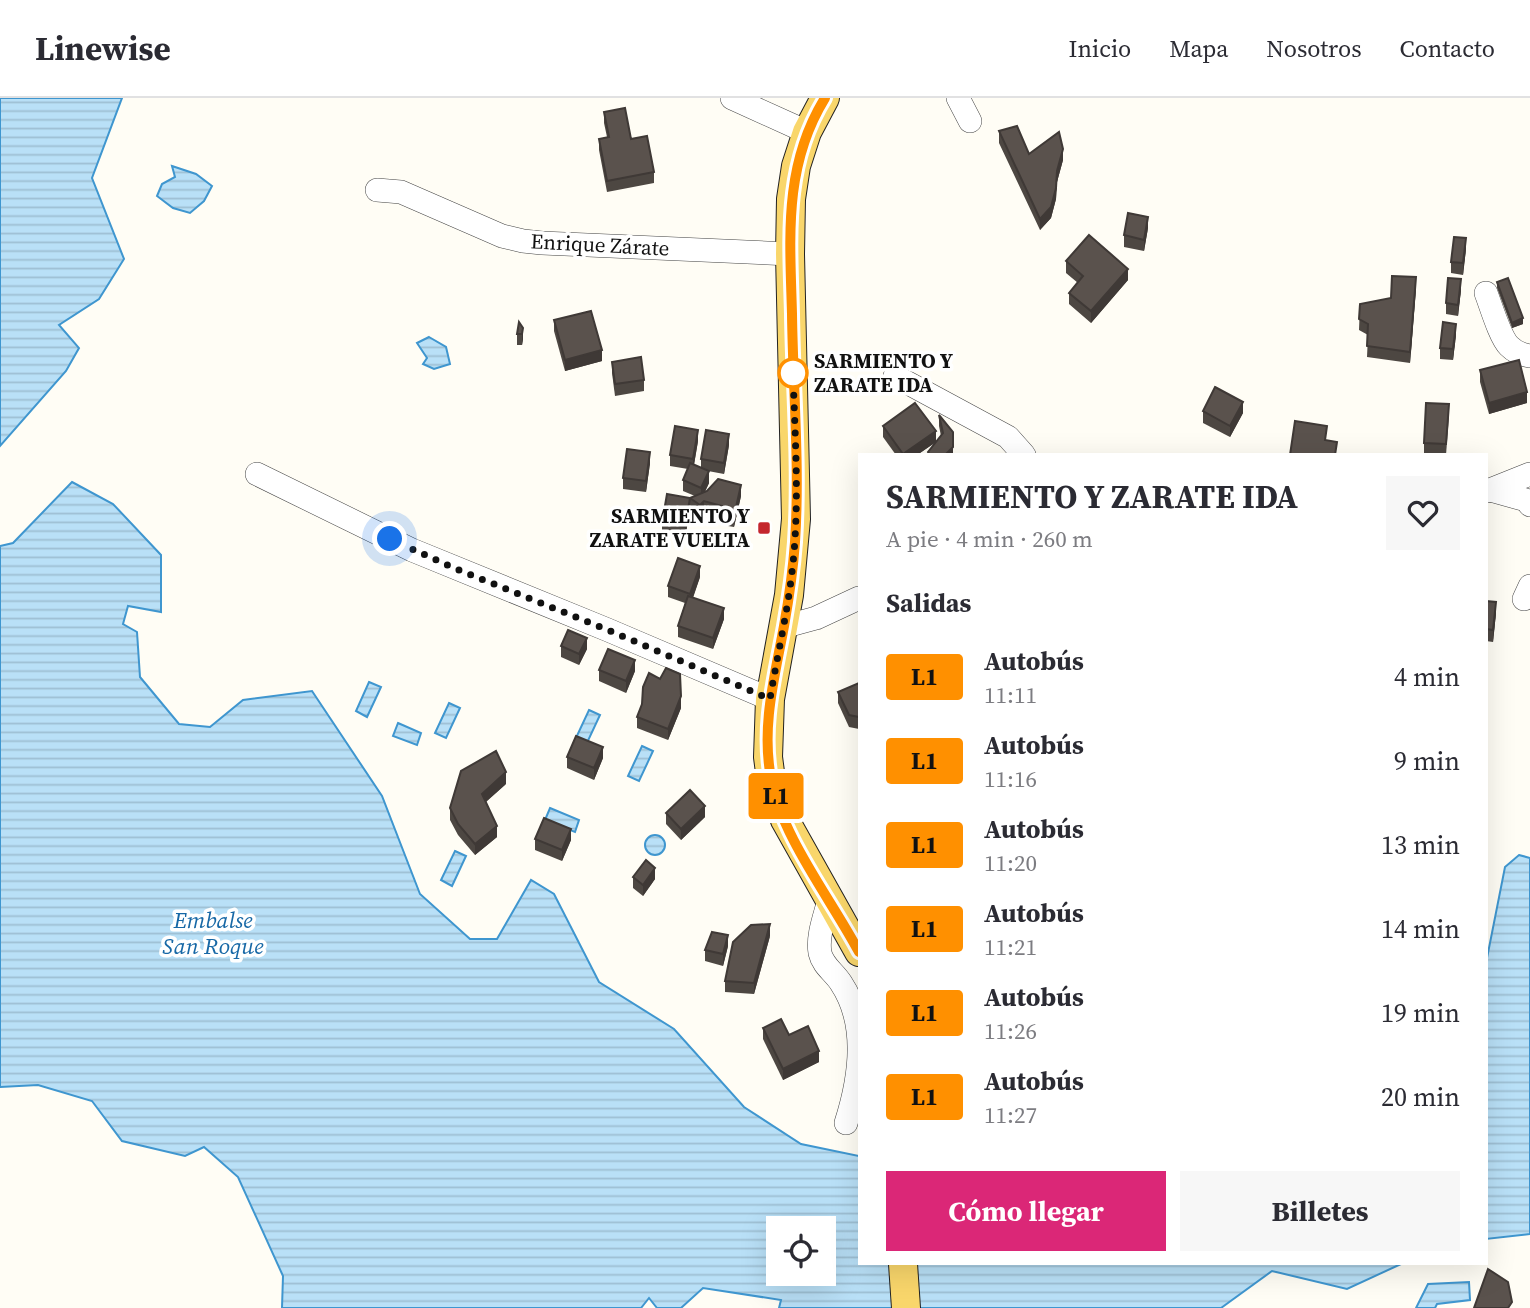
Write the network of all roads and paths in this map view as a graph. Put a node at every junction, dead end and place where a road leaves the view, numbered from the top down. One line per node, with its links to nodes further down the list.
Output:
1 (732, 98): 5 (street)
2 (824, 98): 5 (main road)
3 (958, 98): 4 (street)
4 (970, 121)
5 (807, 132): 7 (main road)
6 (377, 190): 7 (street, Enrique Zárate)
7 (790, 254): 17 (main road)
8 (1486, 293): 9 (street)
9 (1530, 356)
10 (895, 376): 11 (street)
11 (1022, 453)
12 (257, 474): 18 (street)
13 (1530, 474): 14 (street)
14 (1488, 490): 15 (street)
15 (1530, 505)
16 (858, 598): 17 (street)
17 (783, 627): 18 (main road)
18 (770, 699): 19 (main road)
19 (829, 900): 20 (main road); 21 (street)
20 (858, 950)
21 (858, 1026)
22 (858, 1070): 23 (street)
23 (845, 1123)
24 (903, 1265): 25 (main road)
25 (906, 1308)

